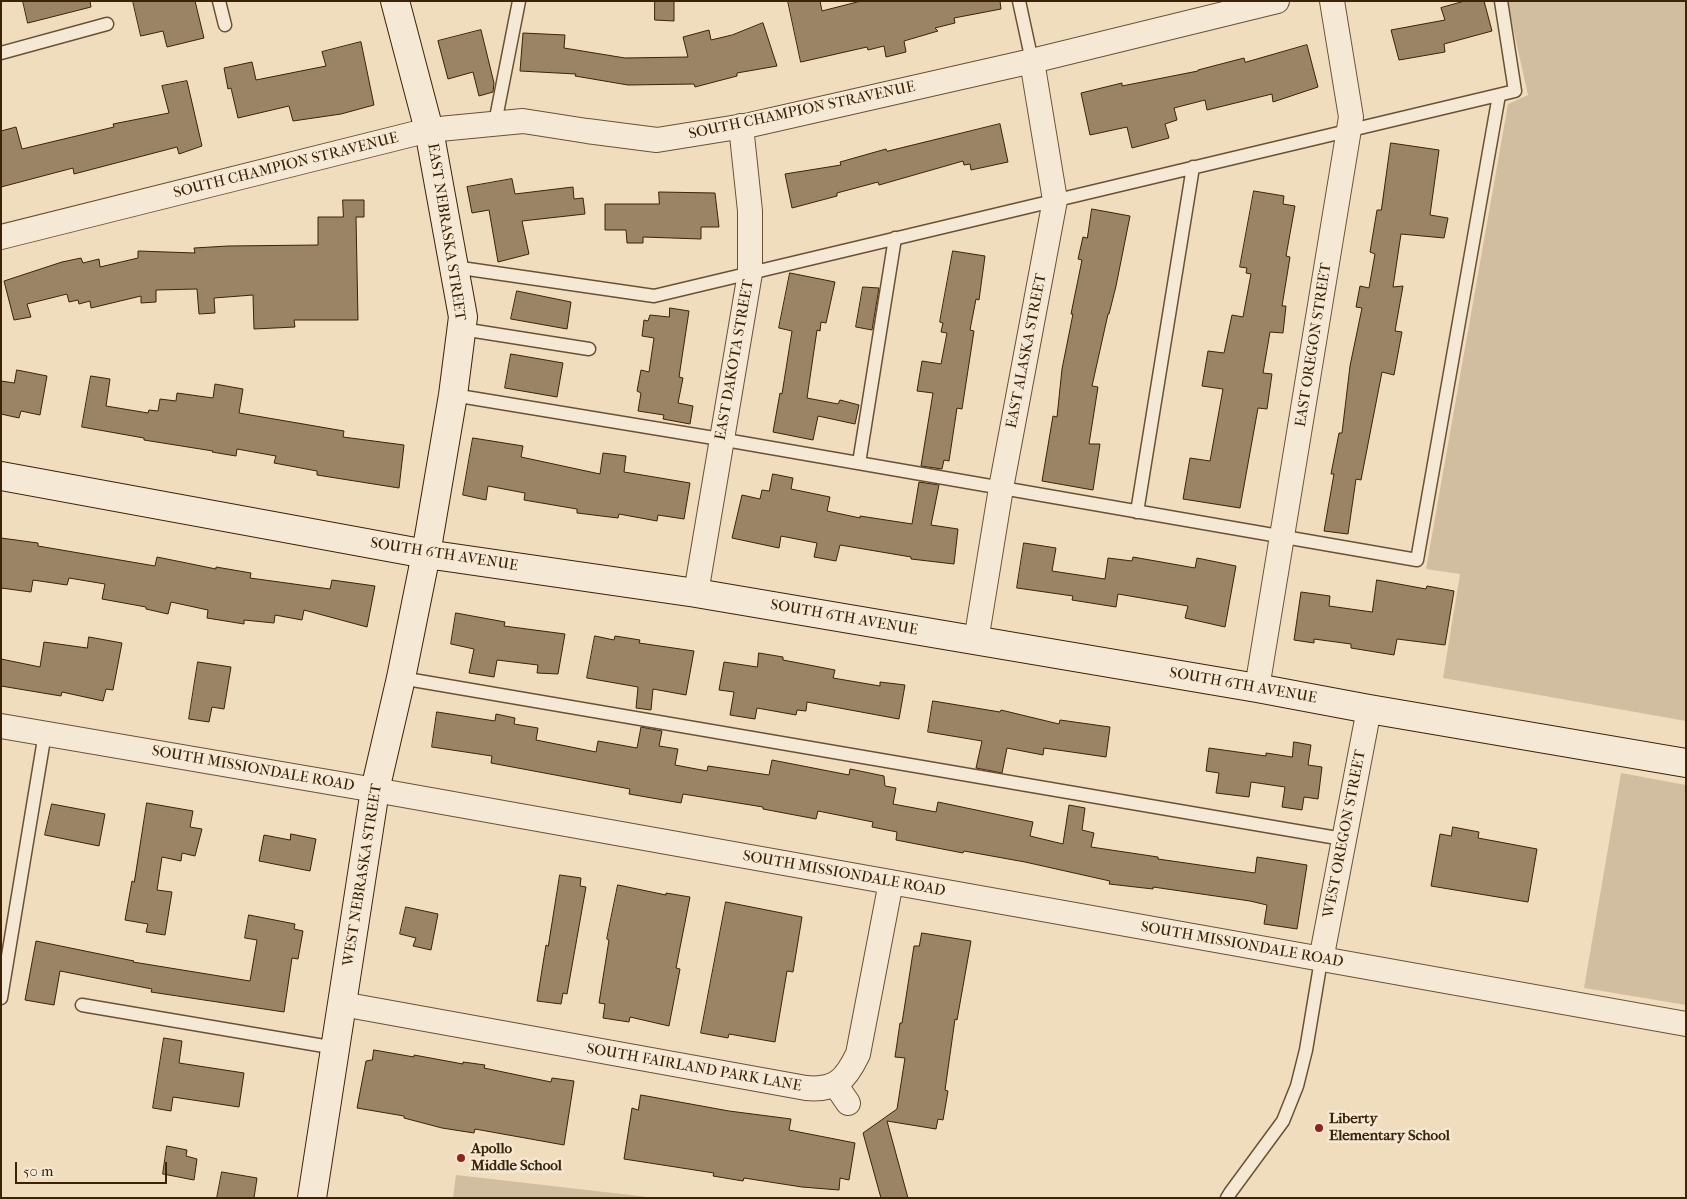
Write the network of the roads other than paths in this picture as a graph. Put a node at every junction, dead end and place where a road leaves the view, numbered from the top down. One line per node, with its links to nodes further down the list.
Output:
1 (219, 1): 9 (lane)
2 (519, 1): 13 (lane)
3 (1019, 1): 11 (lane)
4 (1277, 1): 11 (street, SOUTH CHAMPION STRAVENUE)
5 (1332, 1): 16 (street, EAST OREGON STREET)
6 (1501, 1): 12 (lane)
7 (398, 3): 15 (street, EAST NEBRASKA STREET)
8 (107, 24): 10 (lane)
9 (225, 25)
10 (1, 54)
11 (1032, 61): 14 (street, SOUTH CHAMPION STRAVENUE); 18 (street, EAST ALASKA STREET)
12 (1499, 95): 16 (lane); 31 (lane)
13 (495, 123): 14 (street, SOUTH CHAMPION STRAVENUE); 15 (street, SOUTH CHAMPION STRAVENUE)
14 (741, 126): 22 (street, EAST DAKOTA STREET)
15 (429, 130): 19 (street, SOUTH CHAMPION STRAVENUE); 21 (street, EAST NEBRASKA STREET)
16 (1349, 130): 17 (lane); 31 (street, EAST OREGON STREET)
17 (1193, 167): 18 (lane); 30 (lane)
18 (1055, 200): 20 (lane); 29 (street, EAST ALASKA STREET)
19 (1, 237)
20 (895, 238): 22 (lane); 27 (lane)
21 (454, 267): 22 (lane); 23 (street, EAST NEBRASKA STREET)
22 (750, 273): 26 (street, EAST DAKOTA STREET)
23 (462, 330): 24 (lane); 25 (street, EAST NEBRASKA STREET)
24 (589, 348)
25 (452, 395): 26 (lane); 32 (street, EAST NEBRASKA STREET)
26 (722, 440): 27 (lane); 33 (street, EAST DAKOTA STREET)
27 (859, 463): 29 (lane)
28 (1, 476): 32 (street, SOUTH 6TH AVENUE)
29 (1001, 488): 30 (lane); 34 (street, EAST ALASKA STREET)
30 (1137, 512): 31 (lane)
31 (1282, 537): 36 (street, EAST OREGON STREET)
32 (426, 554): 33 (street, SOUTH 6TH AVENUE); 35 (street, WEST NEBRASKA STREET)
33 (696, 593): 34 (street, SOUTH 6TH AVENUE)
34 (976, 641): 36 (street, SOUTH 6TH AVENUE)
35 (401, 678): 41 (street, WEST NEBRASKA STREET); 42 (lane)
36 (1257, 688): 37 (street, SOUTH 6TH AVENUE)
37 (1369, 709): 40 (street, SOUTH 6TH AVENUE); 42 (street, WEST OREGON STREET)
38 (1, 726): 39 (street, SOUTH MISSIONDALE ROAD)
39 (45, 733): 41 (street, SOUTH MISSIONDALE ROAD); 45 (lane)
40 (1686, 763)
41 (375, 790): 43 (street, SOUTH MISSIONDALE ROAD); 46 (street, WEST NEBRASKA STREET)
42 (1343, 839): 44 (street, WEST OREGON STREET)
43 (891, 882): 44 (street, SOUTH MISSIONDALE ROAD); 46 (street, SOUTH FAIRLAND PARK LANE)
44 (1321, 960): 48 (street, SOUTH MISSIONDALE ROAD); 51 (lane)
45 (1, 998)
46 (342, 1004): 49 (street, WEST NEBRASKA STREET)
47 (82, 1005): 49 (lane)
48 (1686, 1024)
49 (336, 1048): 50 (street, WEST NEBRASKA STREET)
50 (312, 1198)
51 (1227, 1198)

